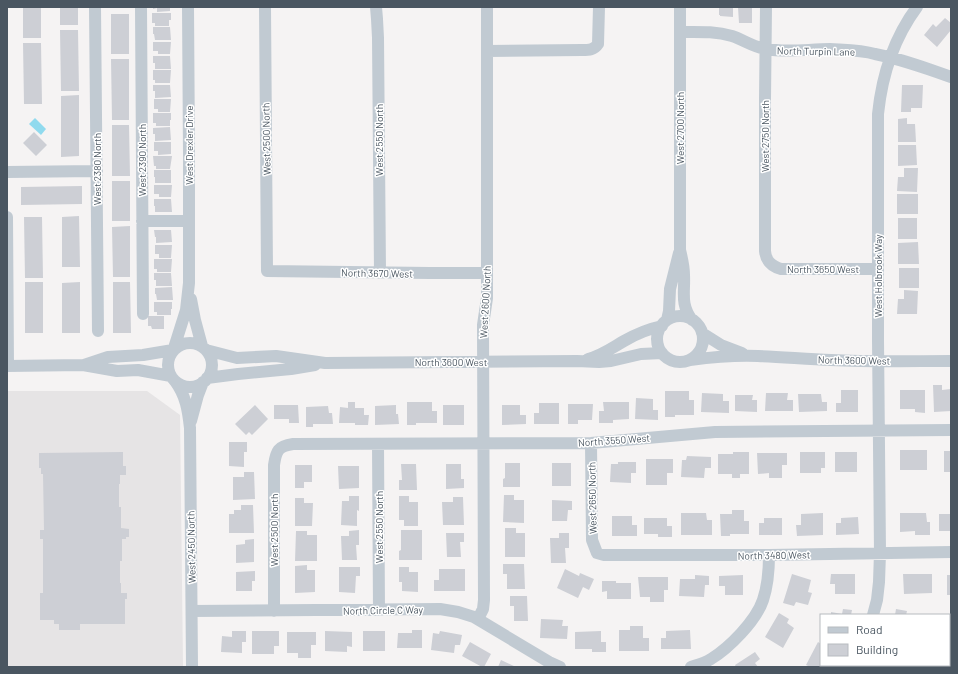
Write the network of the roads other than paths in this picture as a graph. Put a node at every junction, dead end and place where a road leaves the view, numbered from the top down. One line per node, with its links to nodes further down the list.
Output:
1 (95, 7): 16 (street, West 2380 North)
2 (141, 7): 19 (street, West 2390 North)
3 (188, 7): 20 (street, West Drexler Drive)
4 (265, 7): 24 (street, West 2500 North)
5 (376, 7): 25 (street, West 2550 North)
6 (487, 7): 13 (street, West 2600 North)
7 (599, 7): 13 (street)
8 (680, 7): 11 (street, West 2700 North)
9 (766, 7): 12 (street, West 2750 North)
10 (917, 7): 14 (street, West Holbrook Way)
11 (680, 32): 12 (street, North Turpin Lane); 21 (street, West 2700 North)
12 (766, 49): 14 (street, North Turpin Lane); 22 (street, West 2750 North)
13 (487, 51): 26 (street, West 2600 North)
14 (890, 57): 15 (street, North Turpin Lane); 23 (street, West Holbrook Way)
15 (951, 77)
16 (96, 171): 17 (street); 31 (street, West 2380 North)
17 (7, 172)
18 (7, 217): 43 (street)
19 (142, 221): 20 (street); 28 (street, West 2390 North)
20 (189, 221): 27 (street, West Drexler Drive)
21 (680, 250): 29 (street, West 2700 North); 30 (street, West 2700 North)
22 (770, 263): 23 (street, North 3650 West)
23 (878, 269): 39 (street, West Holbrook Way)
24 (267, 271): 25 (street, North 3670 West)
25 (380, 272): 26 (street, North 3670 West)
26 (487, 273): 41 (street, West 2600 North)
27 (188, 282): 33 (street, West Drexler Drive); 34 (street, West Drexler Drive)
28 (142, 314)
29 (692, 320): 30 (street); 32 (street)
30 (664, 323): 35 (street); 38 (street, North 3600 West)
31 (98, 331)
32 (702, 333): 36 (street, North 3600 West); 37 (street)
33 (204, 348): 34 (street); 42 (street, North 3600 West); 46 (street)
34 (174, 349): 44 (street); 45 (street)
35 (662, 353): 37 (street); 38 (street, North 3600 West)
36 (757, 356): 37 (street, North 3600 West); 39 (street, North 3600 West)
37 (690, 360)
38 (577, 361): 41 (street, North 3600 West)
39 (878, 361): 40 (street, North 3600 West); 49 (street, West Holbrook Way)
40 (951, 361)
41 (483, 362): 42 (street, North 3600 West); 50 (street, West 2600 North)
42 (325, 363): 46 (street, North 3600 West)
43 (7, 366): 44 (street)
44 (83, 366): 45 (street)
45 (173, 379): 46 (street); 47 (street, West 2450 North)
46 (205, 380): 47 (street, West 2450 North)
47 (190, 428): 59 (street, West 2450 North)
48 (951, 430): 49 (street, North 3550 West)
49 (879, 431): 51 (street, North 3550 West); 56 (street, West Holbrook Way)
50 (483, 443): 51 (street, North 3550 West); 52 (street, North 3550 West); 62 (street, West 2600 North)
51 (591, 443): 55 (street, West 2650 North)
52 (378, 444): 53 (street, North 3550 West); 58 (street, West 2550 North)
53 (279, 449): 60 (street, West 2500 North)
54 (951, 552): 56 (street, North 3480 West)
55 (597, 553): 57 (street, North 3480 West)
56 (880, 553): 57 (street, North 3480 West); 61 (street, West Holbrook Way)
57 (769, 555): 65 (street)
58 (379, 610): 60 (street, North Circle C Way); 62 (street, North Circle C Way)
59 (192, 611): 60 (street, North Circle C Way); 63 (street, West 2450 North)
60 (274, 611)
61 (873, 614)
62 (478, 619): 64 (street, North Circle C Way)
63 (192, 667)
64 (560, 667)
65 (690, 667)

